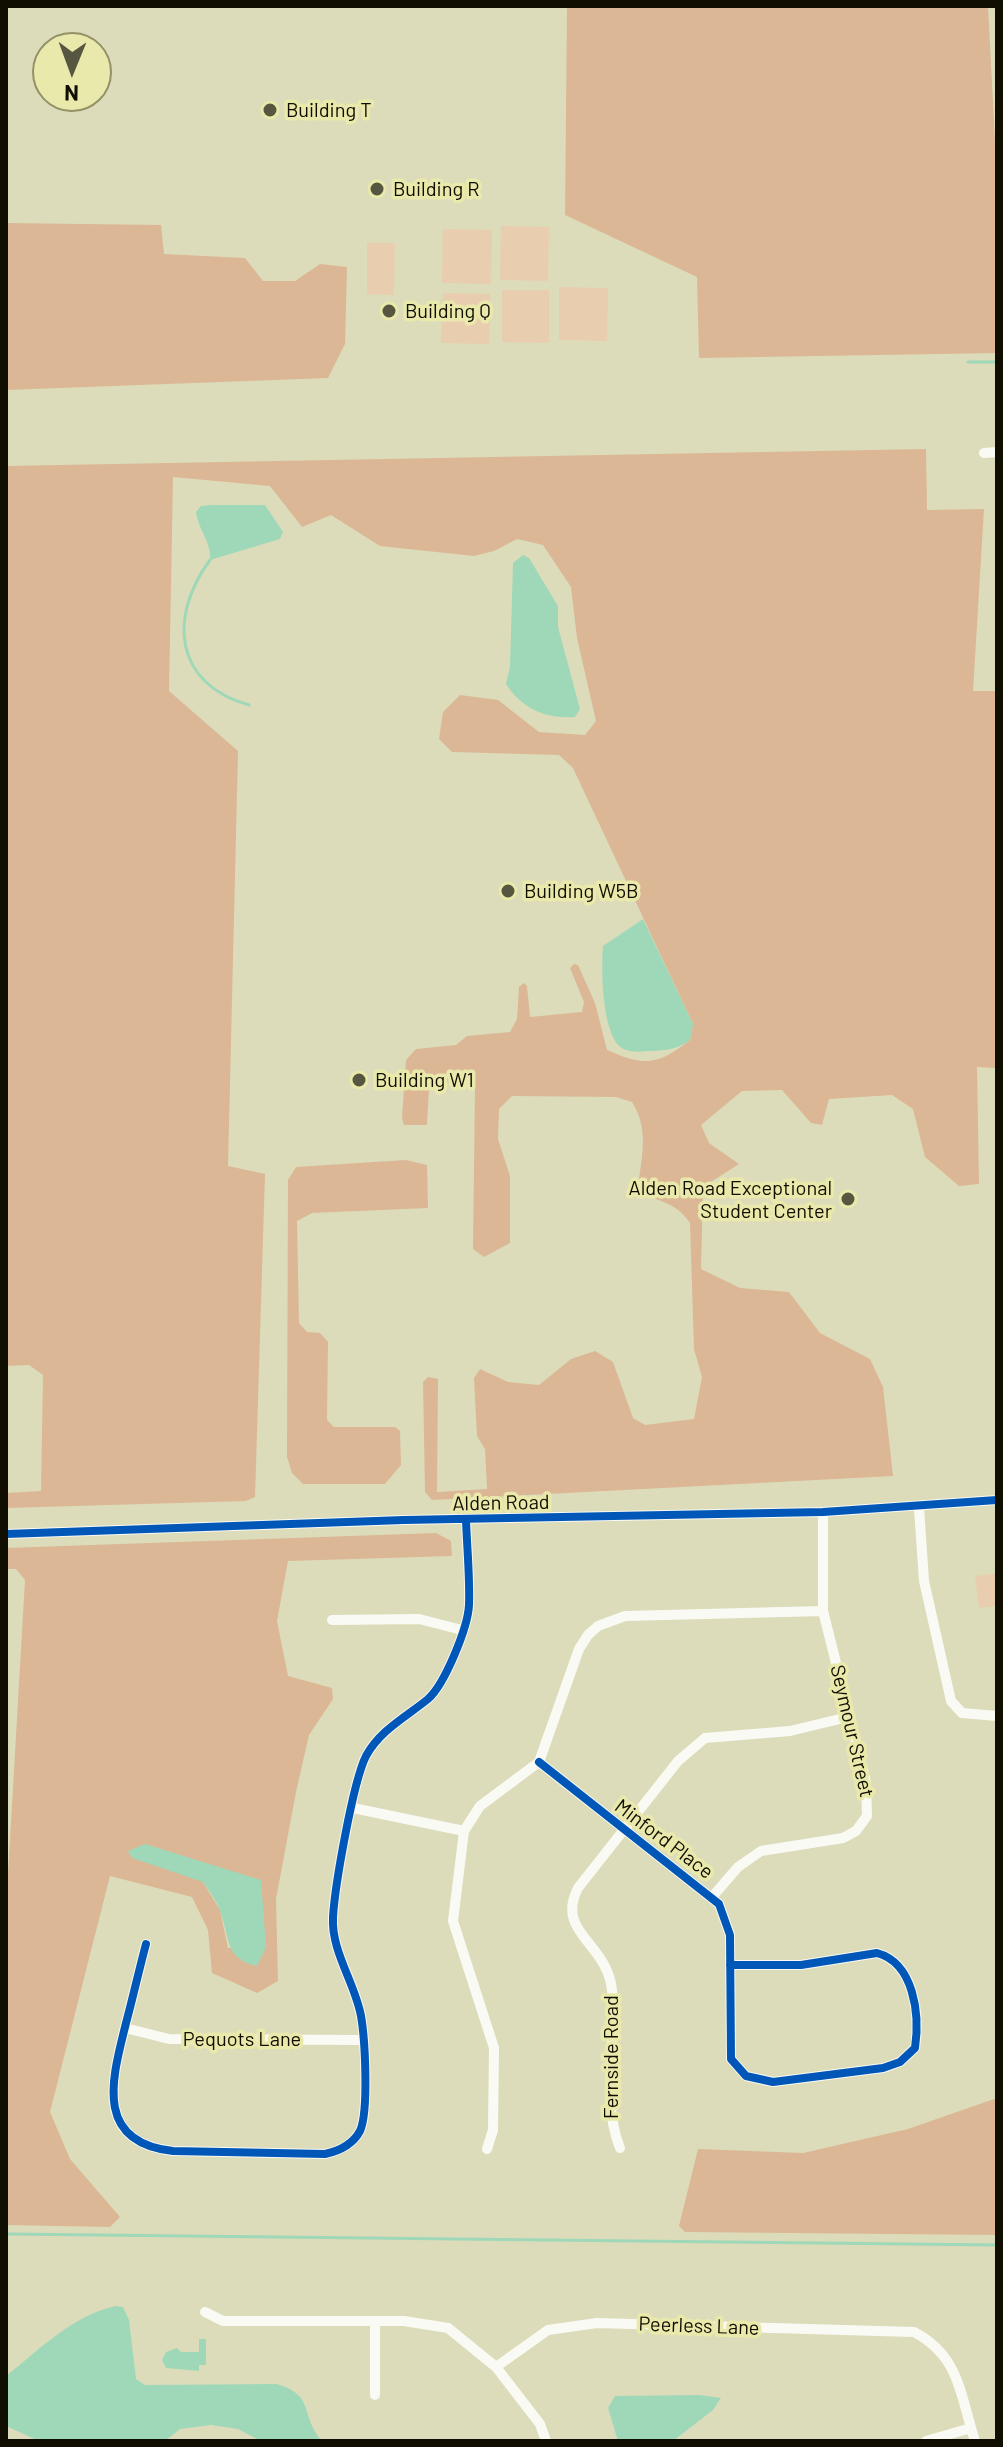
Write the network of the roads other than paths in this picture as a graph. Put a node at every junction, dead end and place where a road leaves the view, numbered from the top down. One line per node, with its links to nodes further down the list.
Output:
1 (997, 452): 2 (street)
2 (984, 453)
3 (997, 1500): 4 (street, Alden Road)
4 (919, 1508): 5 (street, Alden Road); 11 (street)
5 (823, 1512): 6 (street, Alden Road); 8 (street, Seymour Street)
6 (466, 1520): 7 (street, Alden Road); 10 (street)
7 (6, 1534)
8 (823, 1611): 12 (street, Seymour Street); 13 (street)
9 (332, 1620): 10 (street)
10 (462, 1630): 14 (street)
11 (997, 1716)
12 (848, 1717): 15 (street, Fernside Road); 17 (street, Seymour Street)
13 (539, 1762): 15 (street, Minford Place); 16 (street)
14 (353, 1808): 16 (street); 21 (street)
15 (625, 1830): 17 (street, Minford Place); 22 (street, Fernside Road)
16 (464, 1831): 23 (street)
17 (713, 1896): 19 (street, Minford Place)
18 (146, 1944): 20 (street)
19 (730, 1965): 19 (street, Minford Place)
20 (125, 2028): 21 (street, Pequots Lane); 21 (street)
21 (361, 2040)
22 (620, 2148)
23 (487, 2149)
24 (205, 2312): 25 (street)
25 (375, 2322): 26 (street); 27 (street)
26 (496, 2367): 28 (street, Peerless Lane); 29 (street)
27 (375, 2395)
28 (971, 2428): 30 (street); 31 (street)
29 (546, 2441)
30 (926, 2441)
31 (975, 2441)

